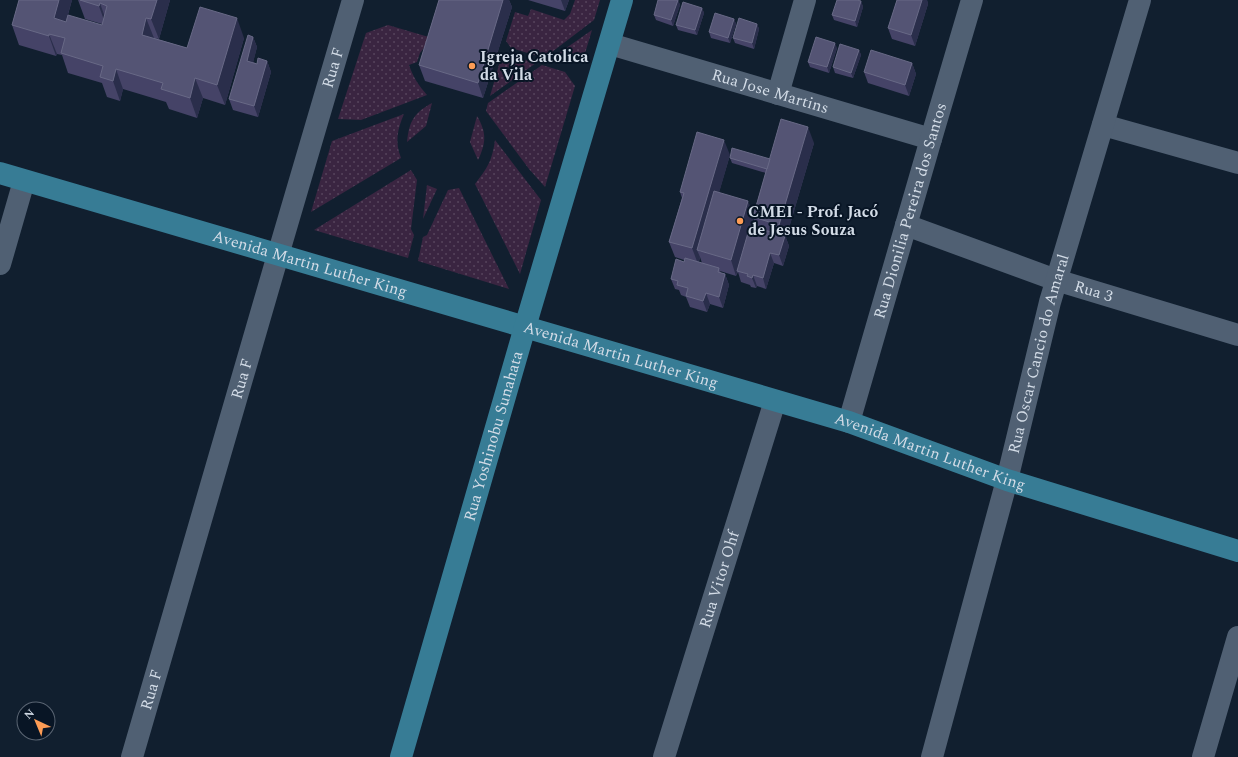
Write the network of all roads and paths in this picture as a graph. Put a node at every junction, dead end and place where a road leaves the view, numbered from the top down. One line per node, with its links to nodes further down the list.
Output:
1 (353, 0): 14 (street, Rua F)
2 (622, 0): 6 (main road, Rua Yoshinobu Sunahata)
3 (805, 0): 7 (street)
4 (972, 0): 9 (street, Rua Dionilia Pereira dos Santos)
5 (1140, 0): 8 (street, Rua Oscar Cancio do Amaral)
6 (610, 44): 7 (street, Rua Jose Martins); 17 (main road, Rua Yoshinobu Sunahata)
7 (778, 94): 9 (street, Rua Jose Martins)
8 (1103, 125): 10 (street); 16 (street, Rua Oscar Cancio do Amaral)
9 (931, 139): 13 (street, Rua Dionilia Pereira dos Santos)
10 (1238, 163)
11 (0, 173): 12 (main road, Avenida Martin Luther King)
12 (24, 181): 14 (main road, Avenida Martin Luther King); 15 (street)
13 (906, 225): 16 (street, Rua 3); 20 (street, Rua Dionilia Pereira dos Santos)
14 (278, 255): 17 (main road, Avenida Martin Luther King); 24 (street, Rua F)
15 (0, 264)
16 (1056, 280): 18 (street, Rua 3); 21 (street, Rua Oscar Cancio do Amaral)
17 (525, 327): 19 (main road, Avenida Martin Luther King); 25 (main road, Rua Yoshinobu Sunahata)
18 (1238, 335)
19 (776, 401): 20 (main road, Avenida Martin Luther King); 26 (street, Rua Vitor Ohf)
20 (849, 422): 21 (main road, Avenida Martin Luther King)
21 (1007, 480): 22 (main road, Avenida Martin Luther King); 27 (street, Rua Oscar Cancio do Amaral)
22 (1238, 551)
23 (1238, 637): 28 (street)
24 (132, 757)
25 (401, 757)
26 (664, 757)
27 (932, 757)
28 (1203, 757)

